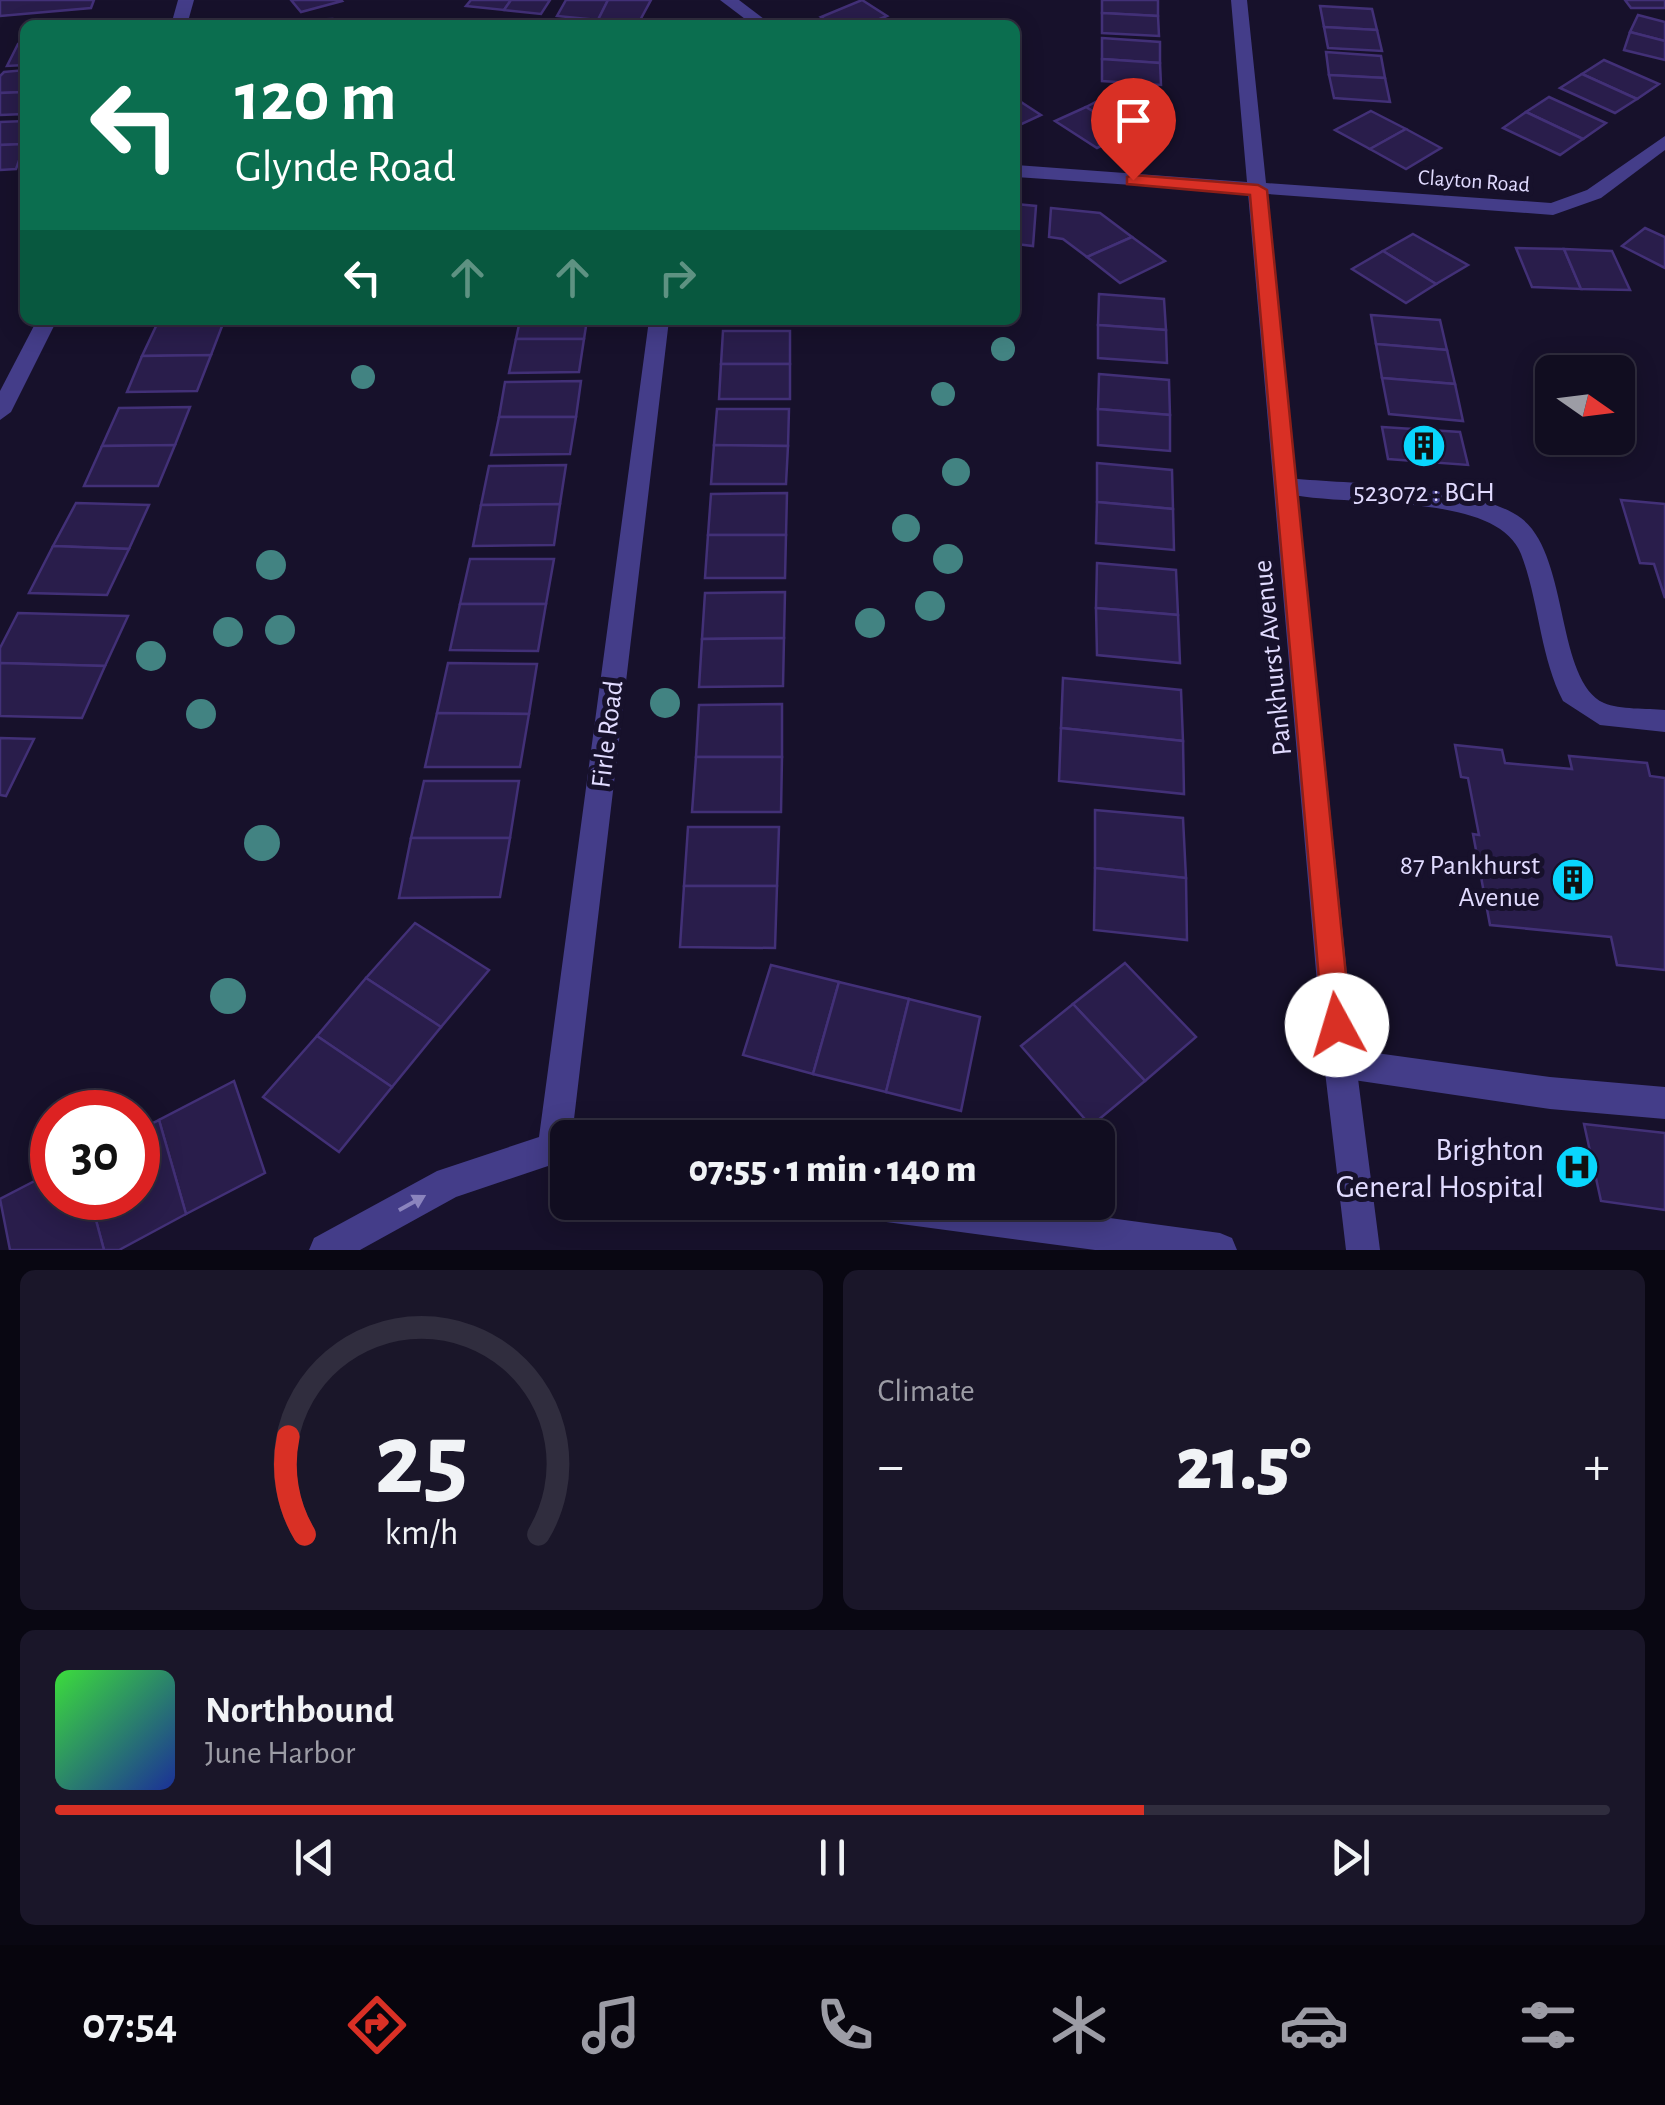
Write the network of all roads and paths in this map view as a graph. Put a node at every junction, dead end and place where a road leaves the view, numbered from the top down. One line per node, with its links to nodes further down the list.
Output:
1 (728, 0): 3 (street)
2 (1239, 0): 6 (street, Pankhurst Avenue)
3 (757, 20)
4 (1665, 141): 6 (street, Clayton Road)
5 (1020, 171): 6 (street, Clayton Road)
6 (1258, 190): 10 (street, Pankhurst Avenue)
7 (44, 325): 9 (street)
8 (658, 325): 14 (street, Firle Road)
9 (0, 412)
10 (1287, 486): 11 (street); 12 (street, Pankhurst Avenue)
11 (1665, 721)
12 (1340, 1064): 13 (street); 19 (street, Pankhurst Avenue)
13 (1665, 1102)
14 (564, 1120)
15 (550, 1153): 17 (street, Firle Road, one-way to 15)
16 (998, 1220): 18 (street)
17 (326, 1250)
18 (1220, 1250)
19 (1363, 1250)

